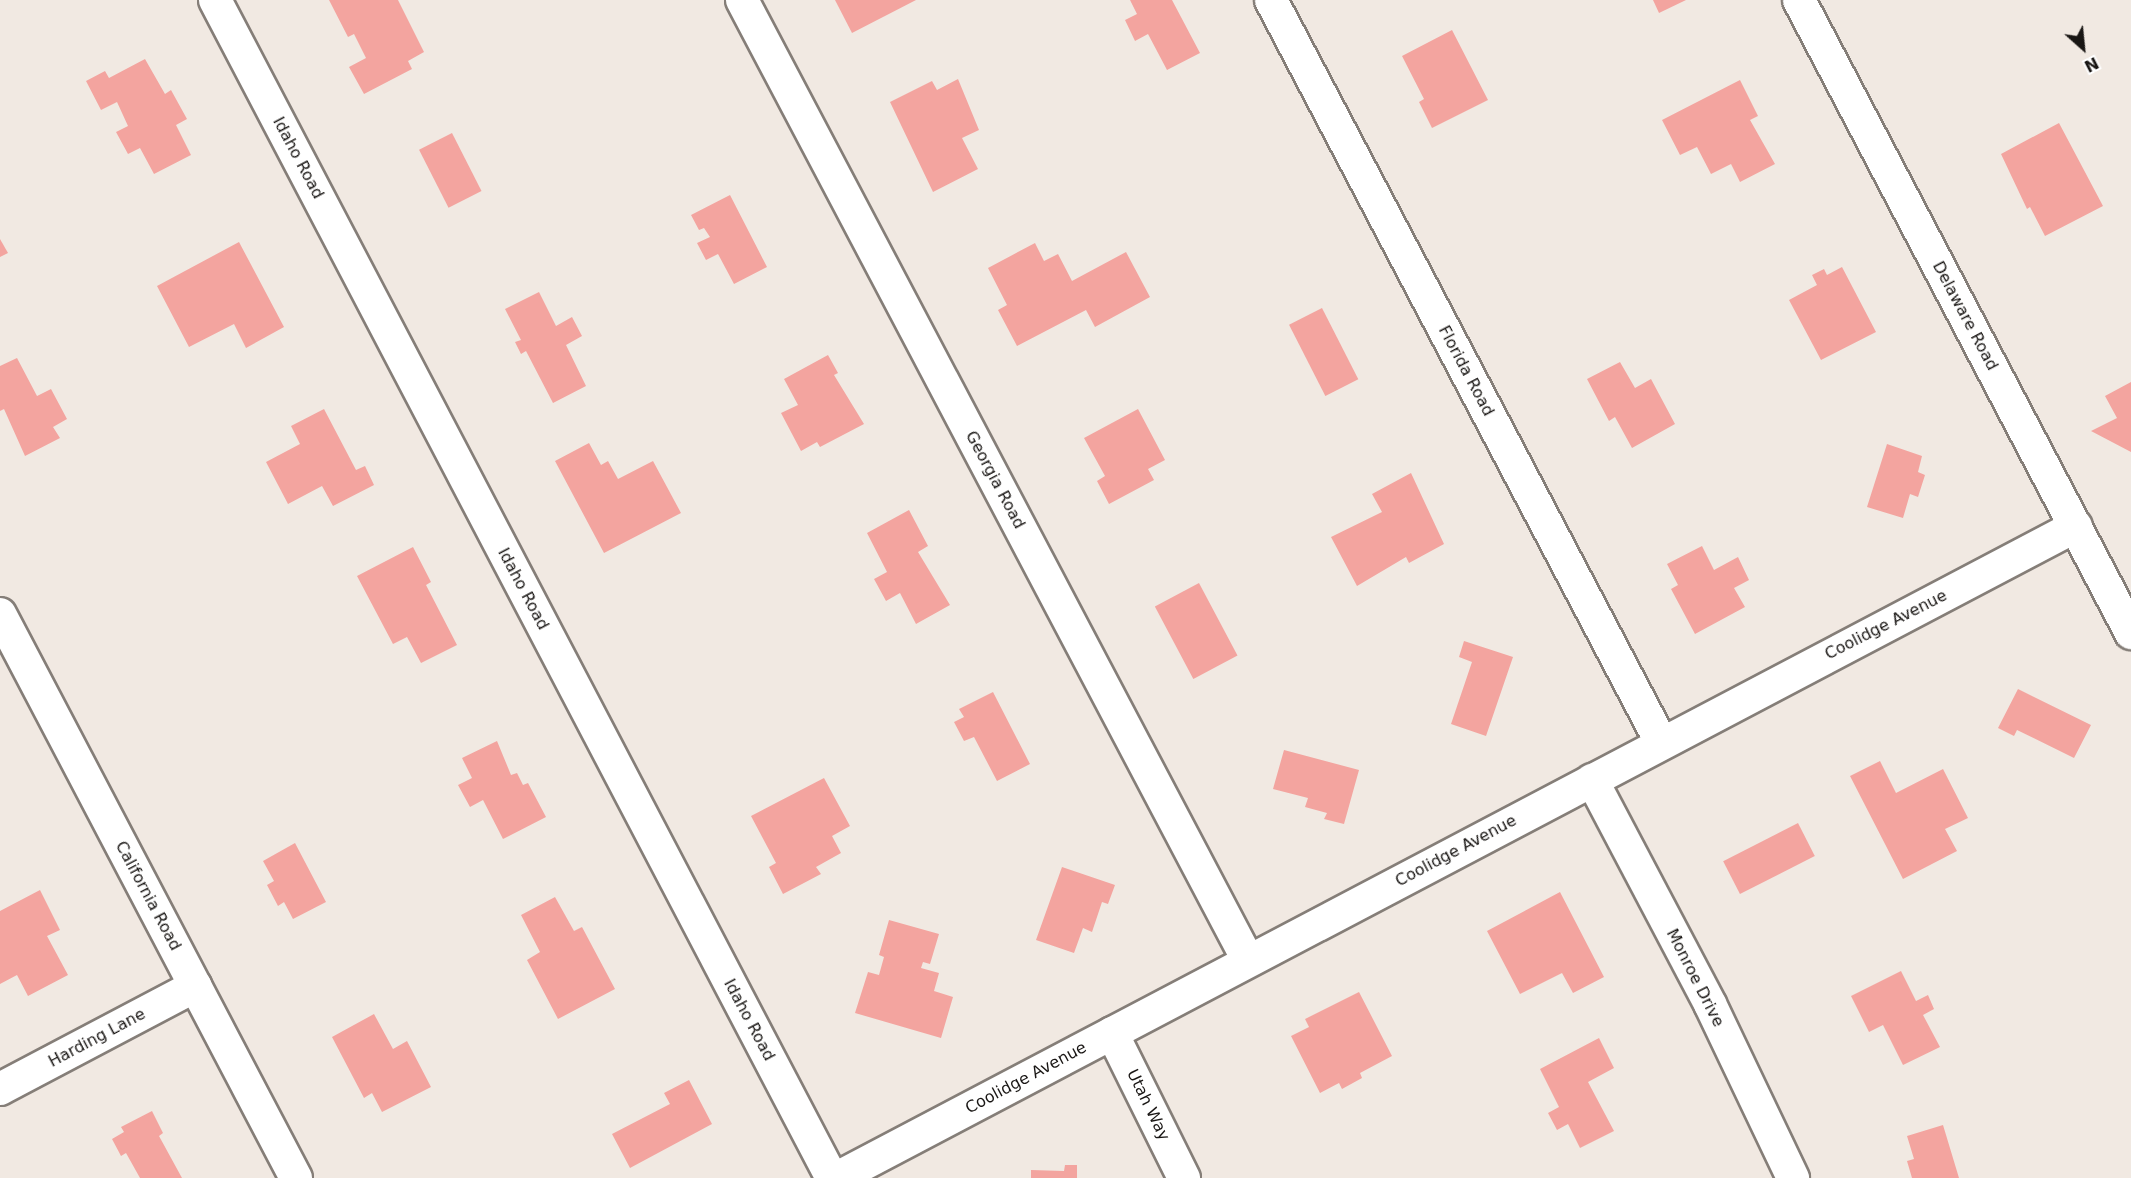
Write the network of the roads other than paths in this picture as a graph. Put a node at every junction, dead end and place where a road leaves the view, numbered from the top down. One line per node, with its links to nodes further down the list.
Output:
1 (214, 0): 15 (street, Idaho Road)
2 (742, 0): 10 (street, Georgia Road)
3 (1270, 0): 8 (street, Florida Road)
4 (1799, 0): 5 (street, Delaware Road)
5 (2076, 526): 7 (street, Delaware Road); 8 (street, Coolidge Avenue)
6 (0, 614): 11 (street, California Road)
7 (2131, 633)
8 (1661, 742): 9 (street, Coolidge Avenue)
9 (1592, 780): 10 (street, Coolidge Avenue); 18 (street, Monroe Drive)
10 (1248, 960): 12 (street, Coolidge Avenue)
11 (195, 986): 13 (street, Harding Lane); 14 (street, California Road)
12 (1112, 1033): 16 (street, Coolidge Avenue); 17 (street, Utah Way)
13 (0, 1089)
14 (296, 1178)
15 (832, 1178)
16 (837, 1178)
17 (1184, 1178)
18 (1794, 1178)

